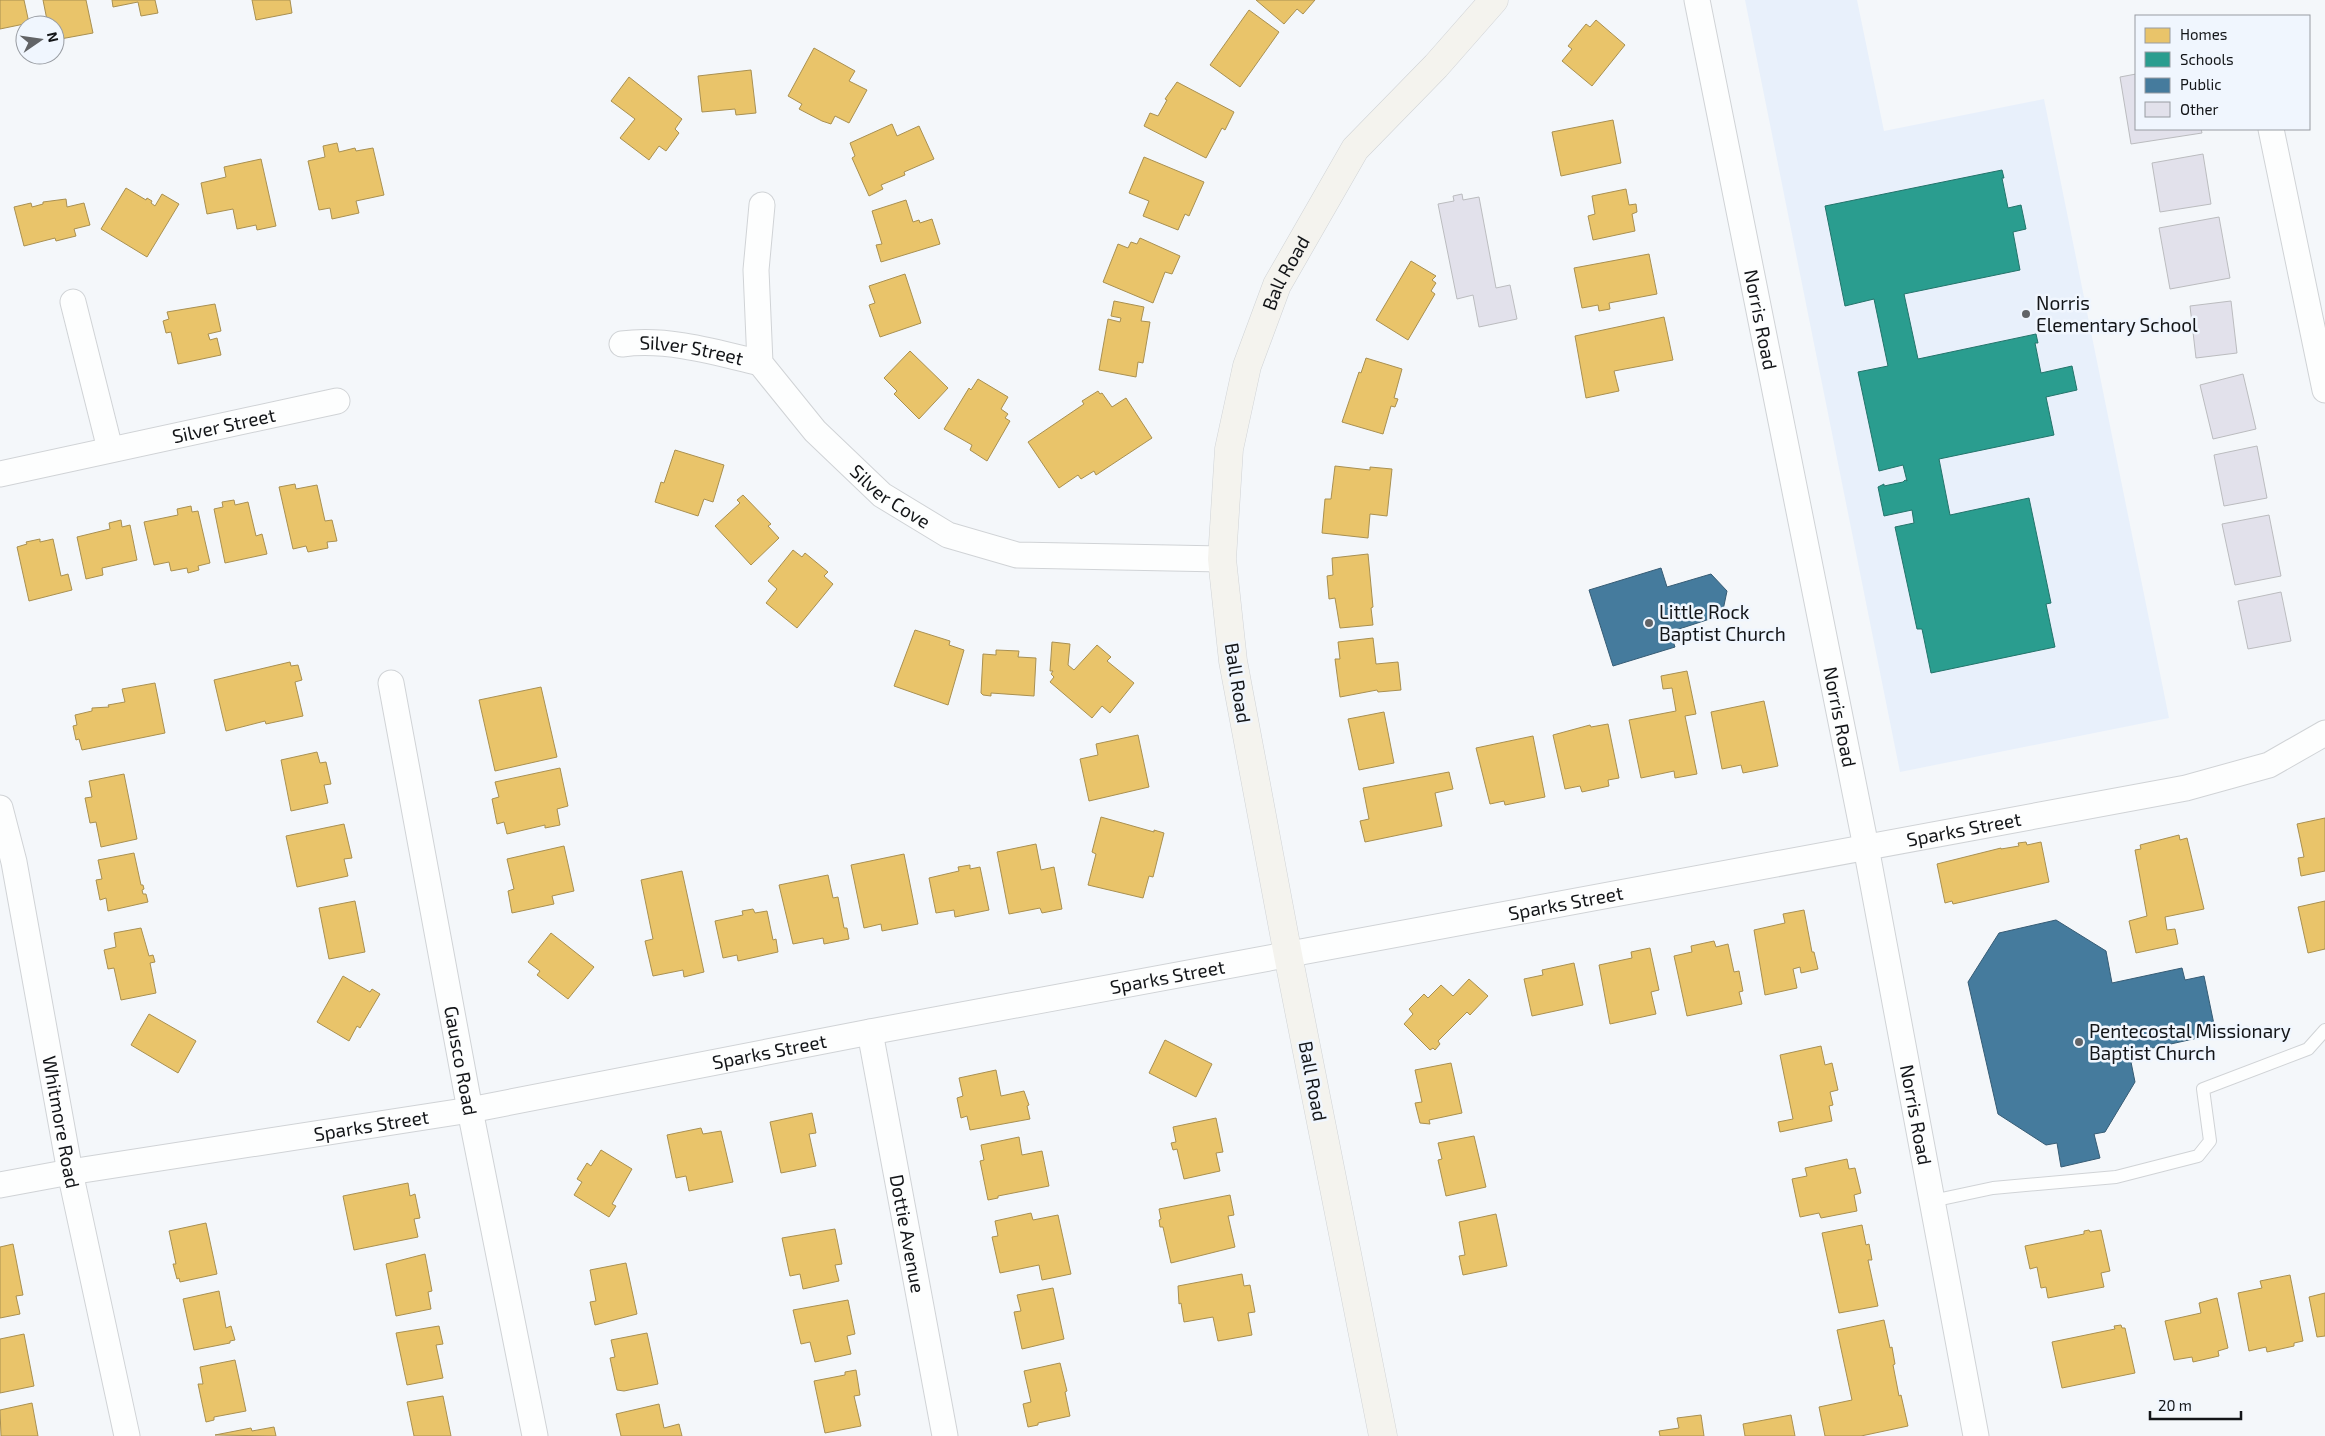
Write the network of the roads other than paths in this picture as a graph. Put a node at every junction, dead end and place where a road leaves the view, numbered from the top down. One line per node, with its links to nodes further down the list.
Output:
1 (1494, 0): 12 (main road, Ball Road)
2 (1697, 0): 16 (street, Norris Road)
3 (2271, 130): 8 (street)
4 (762, 205): 7 (street)
5 (73, 302): 10 (street)
6 (622, 344): 7 (street, Silver Street)
7 (760, 363): 12 (street, Silver Cove)
8 (2325, 390)
9 (337, 401): 10 (street, Silver Street)
10 (110, 449): 11 (street, Silver Street)
11 (0, 474)
12 (1222, 559): 17 (main road, Ball Road)
13 (391, 683): 20 (street, Gausco Road)
14 (2325, 733): 16 (street, Sparks Street)
15 (0, 808): 21 (street, Whitmore Road)
16 (1866, 847): 17 (street, Sparks Street); 23 (street, Norris Road)
17 (1288, 955): 19 (street, Sparks Street); 27 (main road, Ball Road)
18 (2325, 1030): 23 (lane)
19 (870, 1032): 20 (street, Sparks Street); 26 (street, Dottie Avenue)
20 (470, 1110): 21 (street, Sparks Street); 25 (street, Gausco Road)
21 (70, 1172): 22 (street, Sparks Street); 24 (street, Whitmore Road)
22 (0, 1185)
23 (1932, 1201): 28 (street, Norris Road)
24 (127, 1436)
25 (535, 1436)
26 (945, 1436)
27 (1383, 1436)
28 (1976, 1436)

